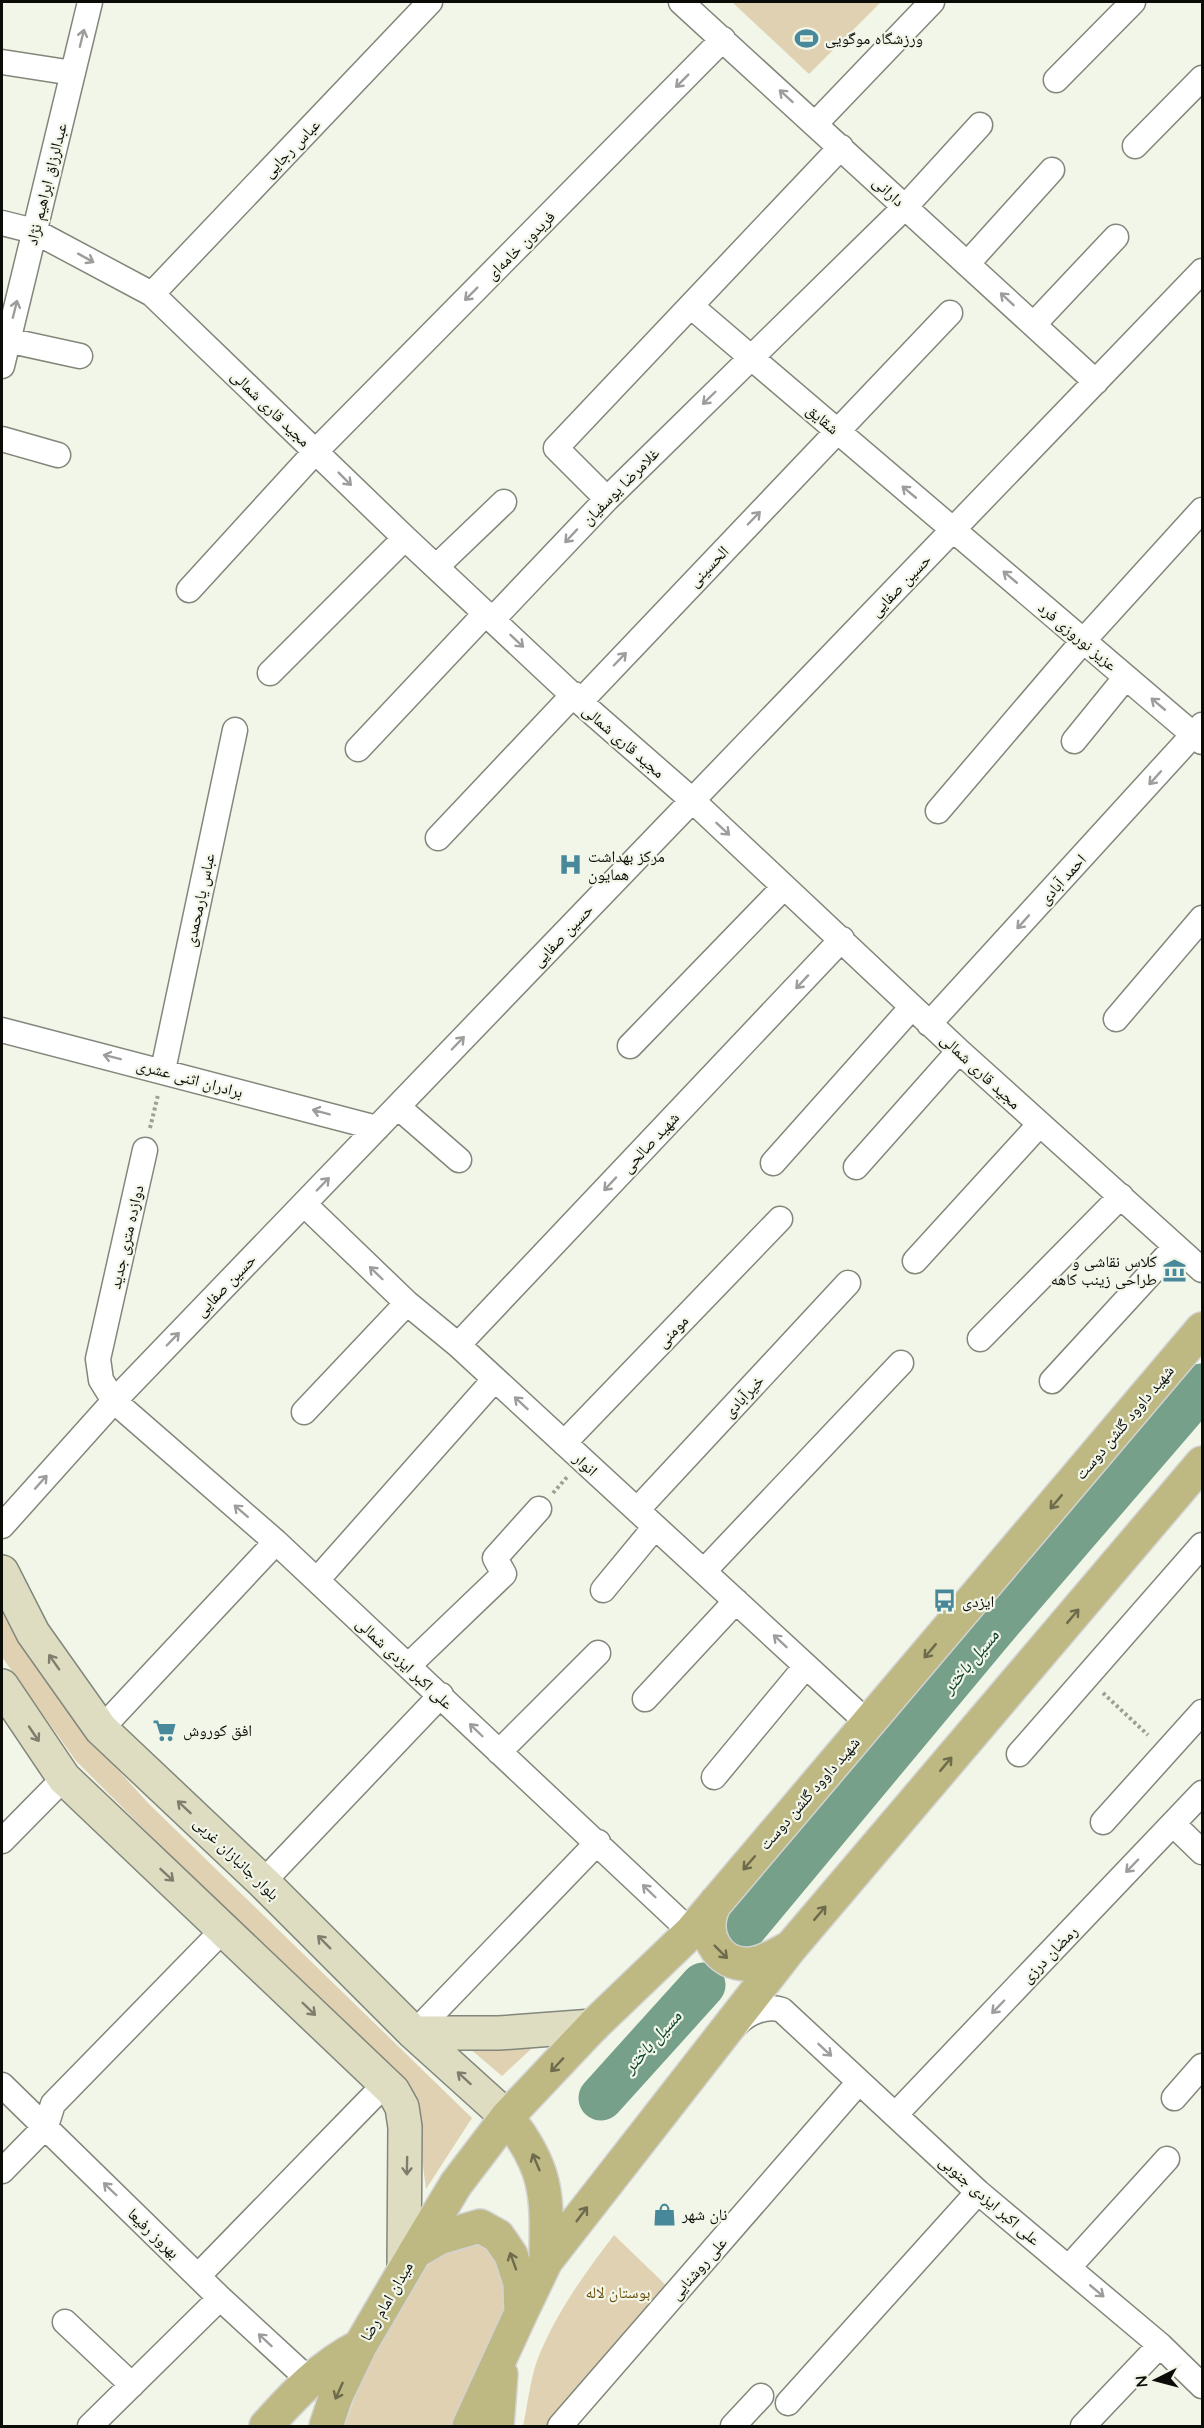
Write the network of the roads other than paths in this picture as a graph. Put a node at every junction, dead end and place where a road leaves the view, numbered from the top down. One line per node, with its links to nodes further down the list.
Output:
1 (90, 2): 8 (street, عبدالرزاق ابراهیم نژاد, one-way to 1)
2 (430, 2): 22 (street, عباس رجایی)
3 (681, 2): 6 (street, دارانی)
4 (932, 2): 11 (street)
5 (1132, 2): 10 (street)
6 (723, 39): 11 (street, دارانی, one-way to 6); 33 (street, فریدون خامه‌ای, one-way to 33)
7 (2, 62): 8 (street)
8 (73, 73): 18 (street, عبدالرزاق ابراهیم نژاد)
9 (1203, 78): 13 (street)
10 (1056, 80)
11 (816, 123): 14 (street, دارانی)
12 (980, 125): 16 (street, غلامرضا یوسفیان)
13 (1135, 146)
14 (842, 147): 16 (street, دارانی); 23 (street)
15 (1052, 170): 20 (street)
16 (906, 206): 20 (street, دارانی); 28 (street, غلامرضا یوسفیان)
17 (2, 223): 18 (street, مجید قاری شمالی)
18 (34, 231): 22 (street, مجید قاری شمالی, one-way to 22); 26 (street, عبدالرزاق ابراهیم نژاد, one-way to 18)
19 (1116, 237): 25 (street)
20 (968, 263): 25 (street, دارانی, one-way to 20)
21 (1203, 272): 30 (street, حسین صفایی)
22 (152, 294): 33 (street, مجید قاری شمالی)
23 (692, 307): 28 (street, شقایق); 35 (street)
24 (950, 313): 31 (street, الحسینی)
25 (1034, 324): 30 (street, دارانی)
26 (5, 340): 27 (street); 29 (street, عبدالرزاق ابراهیم نژاد)
27 (80, 356)
28 (751, 357): 31 (street, شقایق); 35 (street, غلامرضا یوسفیان, one-way to 35)
29 (2, 366)
30 (1096, 382): 38 (street, حسین صفایی)
31 (837, 431): 38 (street, شقایق, one-way to 31); 46 (street, الحسینی, one-way to 31)
32 (2, 439): 34 (street)
33 (316, 451): 39 (street, مجید قاری شمالی, one-way to 39); 41 (street, فریدون خامه‌ای)
34 (58, 455)
35 (607, 499): 42 (street, غلامرضا یوسفیان, one-way to 42)
36 (504, 502): 40 (street)
37 (1203, 510): 43 (street)
38 (954, 530): 43 (street, عزیز نوروزی فرد, one-way to 38); 51 (street, حسین صفایی)
39 (405, 538): 40 (street, مجید قاری شمالی); 44 (street)
40 (436, 567): 42 (street, مجید قاری شمالی)
41 (189, 590)
42 (489, 616): 46 (street, مجید قاری شمالی, one-way to 46); 50 (street, غلامرضا یوسفیان)
43 (1084, 640): 45 (street, عزیز نوروزی فرد); 52 (street)
44 (270, 673)
45 (1126, 677): 48 (street, عزیز نوروزی فرد, one-way to 45); 49 (street)
46 (577, 698): 51 (street, مجید قاری شمالی); 53 (street, الحسینی)
47 (235, 730): 63 (street, عباس یارمحمدی)
48 (1200, 734): 59 (street, احمد آبادی, one-way to 59)
49 (1074, 741)
50 (358, 749)
51 (692, 800): 54 (street, مجید قاری شمالی, one-way to 54); 64 (street, حسین صفایی, one-way to 51)
52 (938, 811)
53 (438, 838)
54 (784, 887): 56 (street, مجید قاری شمالی); 61 (street)
55 (1203, 918): 58 (street)
56 (842, 939): 57 (street, مجید قاری شمالی); 81 (street, شهید صالحی, one-way to 81)
57 (912, 1007): 59 (street, مجید قاری شمالی); 69 (street)
58 (1116, 1019)
59 (929, 1024): 62 (street, مجید قاری شمالی)
60 (2, 1030): 63 (street, برادران اثنی عشری, one-way to 60)
61 (630, 1046)
62 (959, 1051): 65 (street, مجید قاری شمالی); 70 (street)
63 (163, 1070): 66 (street, برادران اثنی عشری, one-way to 63)
64 (398, 1107): 66 (street, حسین صفایی); 68 (street)
65 (1039, 1125): 71 (street, مجید قاری شمالی); 75 (street)
66 (377, 1128): 72 (street, حسین صفایی, one-way to 66)
67 (146, 1150): 85 (street, دوازده متری جدید)
68 (459, 1160)
69 (773, 1163)
70 (856, 1167)
71 (1121, 1196): 74 (street, مجید قاری شمالی); 80 (street)
72 (304, 1204): 78 (street, انوار, one-way to 72); 85 (street, حسین صفایی, one-way to 72)
73 (780, 1219): 87 (street, مومنی)
74 (1175, 1247): 76 (street, مجید قاری شمالی); 84 (street)
75 (915, 1261)
76 (1203, 1270)
77 (848, 1283): 90 (street, خیرآبادی)
78 (407, 1303): 81 (street, انوار); 86 (street)
79 (1203, 1329): 107 (main road, شهید داوود گلشن دوست, one-way to 107)
80 (980, 1339)
81 (458, 1345): 83 (street, انوار)
82 (901, 1363): 95 (street)
83 (495, 1379): 87 (street, انوار, one-way to 83); 97 (street)
84 (1052, 1381)
85 (114, 1401): 91 (street, حسین صفایی, one-way to 85); 93 (street, علی اکبر ایزدی شمالی, one-way to 85)
86 (304, 1412)
87 (564, 1443): 90 (street, انوار)
88 (1203, 1463): 123 (main road, one-way to 88)
89 (539, 1509): 101 (street)
90 (637, 1510): 92 (street, انوار)
91 (2, 1526)
92 (655, 1527): 95 (street, انوار); 98 (street)
93 (276, 1542): 97 (street, علی اکبر ایزدی شمالی); 108 (street)
94 (1203, 1545): 110 (street)
95 (704, 1571): 99 (street, انوار)
96 (2, 1572): 108 (main road, بلوار جانبازان غربی, one-way to 96)
97 (317, 1580): 101 (street, علی اکبر ایزدی شمالی)
98 (603, 1590)
99 (736, 1601): 102 (street, انوار, one-way to 99); 105 (street)
100 (598, 1653): 109 (street)
101 (408, 1666): 104 (street, علی اکبر ایزدی شمالی)
102 (806, 1666): 107 (street, انوار); 112 (street)
103 (2, 1686): 111 (main road, one-way to 111)
104 (441, 1695): 109 (street, علی اکبر ایزدی شمالی, one-way to 104); 119 (street)
105 (645, 1699)
106 (1203, 1712): 114 (street)
107 (869, 1724): 120 (main road, شهید داوود گلشن دوست, one-way to 120)
108 (101, 1730): 119 (main road, بلوار جانبازان غربی, one-way to 108)
109 (499, 1752): 117 (street, علی اکبر ایزدی شمالی)
110 (1019, 1754)
111 (64, 1778): 116 (street); 121 (main road, one-way to 121)
112 (714, 1778)
113 (1203, 1793): 115 (street, رمضان درزی)
114 (1103, 1822)
115 (1173, 1824): 118 (street); 132 (street, رمضان درزی, one-way to 132)
116 (2, 1841)
117 (598, 1842): 122 (street, علی اکبر ایزدی شمالی, one-way to 117); 125 (street)
118 (1203, 1852)
119 (263, 1882): 125 (main road, بلوار جانبازان غربی, one-way to 119)
120 (717, 1900): 122 (main road, شهید داوود گلشن دوست); 123 (main road, one-way to 123)
121 (225, 1929): 129 (main road, one-way to 129); 134 (street)
122 (691, 1932): 124 (main road, شهید داوود گلشن دوست)
123 (791, 1947): 126 (main road)
124 (593, 2026): 125 (main road); 133 (main road, شهید داوود گلشن دوست, one-way to 133)
125 (414, 2033): 133 (main road, بلوار جانبازان غربی, one-way to 125)
126 (715, 2047): 128 (street, علی اکبر ایزدی جنوبی, one-way to 128); 138 (main road, one-way to 126)
127 (1203, 2066): 131 (street)
128 (860, 2082): 132 (street, علی اکبر ایزدی جنوبی); 158 (street, علی روشنایی)
129 (386, 2083): 139 (main road, one-way to 139); 141 (street)
130 (2, 2085): 134 (street, بهروز رفیعا)
131 (1174, 2098)
132 (895, 2115): 137 (street, علی اکبر ایزدی جنوبی)
133 (507, 2117): 138 (main road, one-way to 133); 139 (main road, شهید داوود گلشن دوست)
134 (46, 2126): 136 (street); 141 (street, بهروز رفیعا, one-way to 134)
135 (1167, 2158): 140 (street)
136 (2, 2171)
137 (978, 2192): 140 (street, علی اکبر ایزدی جنوبی); 152 (street)
138 (546, 2260): 143 (main road)
139 (410, 2261): 143 (main road, میدان امام رضا, one-way to 139); 146 (main road, میدان امام رضا)
140 (1069, 2267): 145 (street, علی اکبر ایزدی جنوبی, one-way to 145)
141 (198, 2276): 142 (street, بهروز رفیعا)
142 (220, 2298): 149 (street, بهروز رفیعا, one-way to 142); 150 (street)
143 (520, 2313): 147 (main road, میدان امام رضا)
144 (65, 2322): 150 (street)
145 (1160, 2345): 148 (street, علی اکبر ایزدی جنوبی); 160 (street)
146 (360, 2346): 149 (main road); 155 (main road, میدان امام رضا, one-way to 155)
147 (503, 2357): 156 (main road, میدان امام رضا); 157 (main road)
148 (1198, 2372)
149 (308, 2379): 154 (main road)
150 (132, 2385): 153 (street)
151 (761, 2396): 159 (street)
152 (788, 2403)
153 (90, 2427)
154 (266, 2427)
155 (326, 2427)
156 (469, 2427)
157 (497, 2427)
158 (560, 2427)
159 (733, 2427)
160 (1083, 2427)

